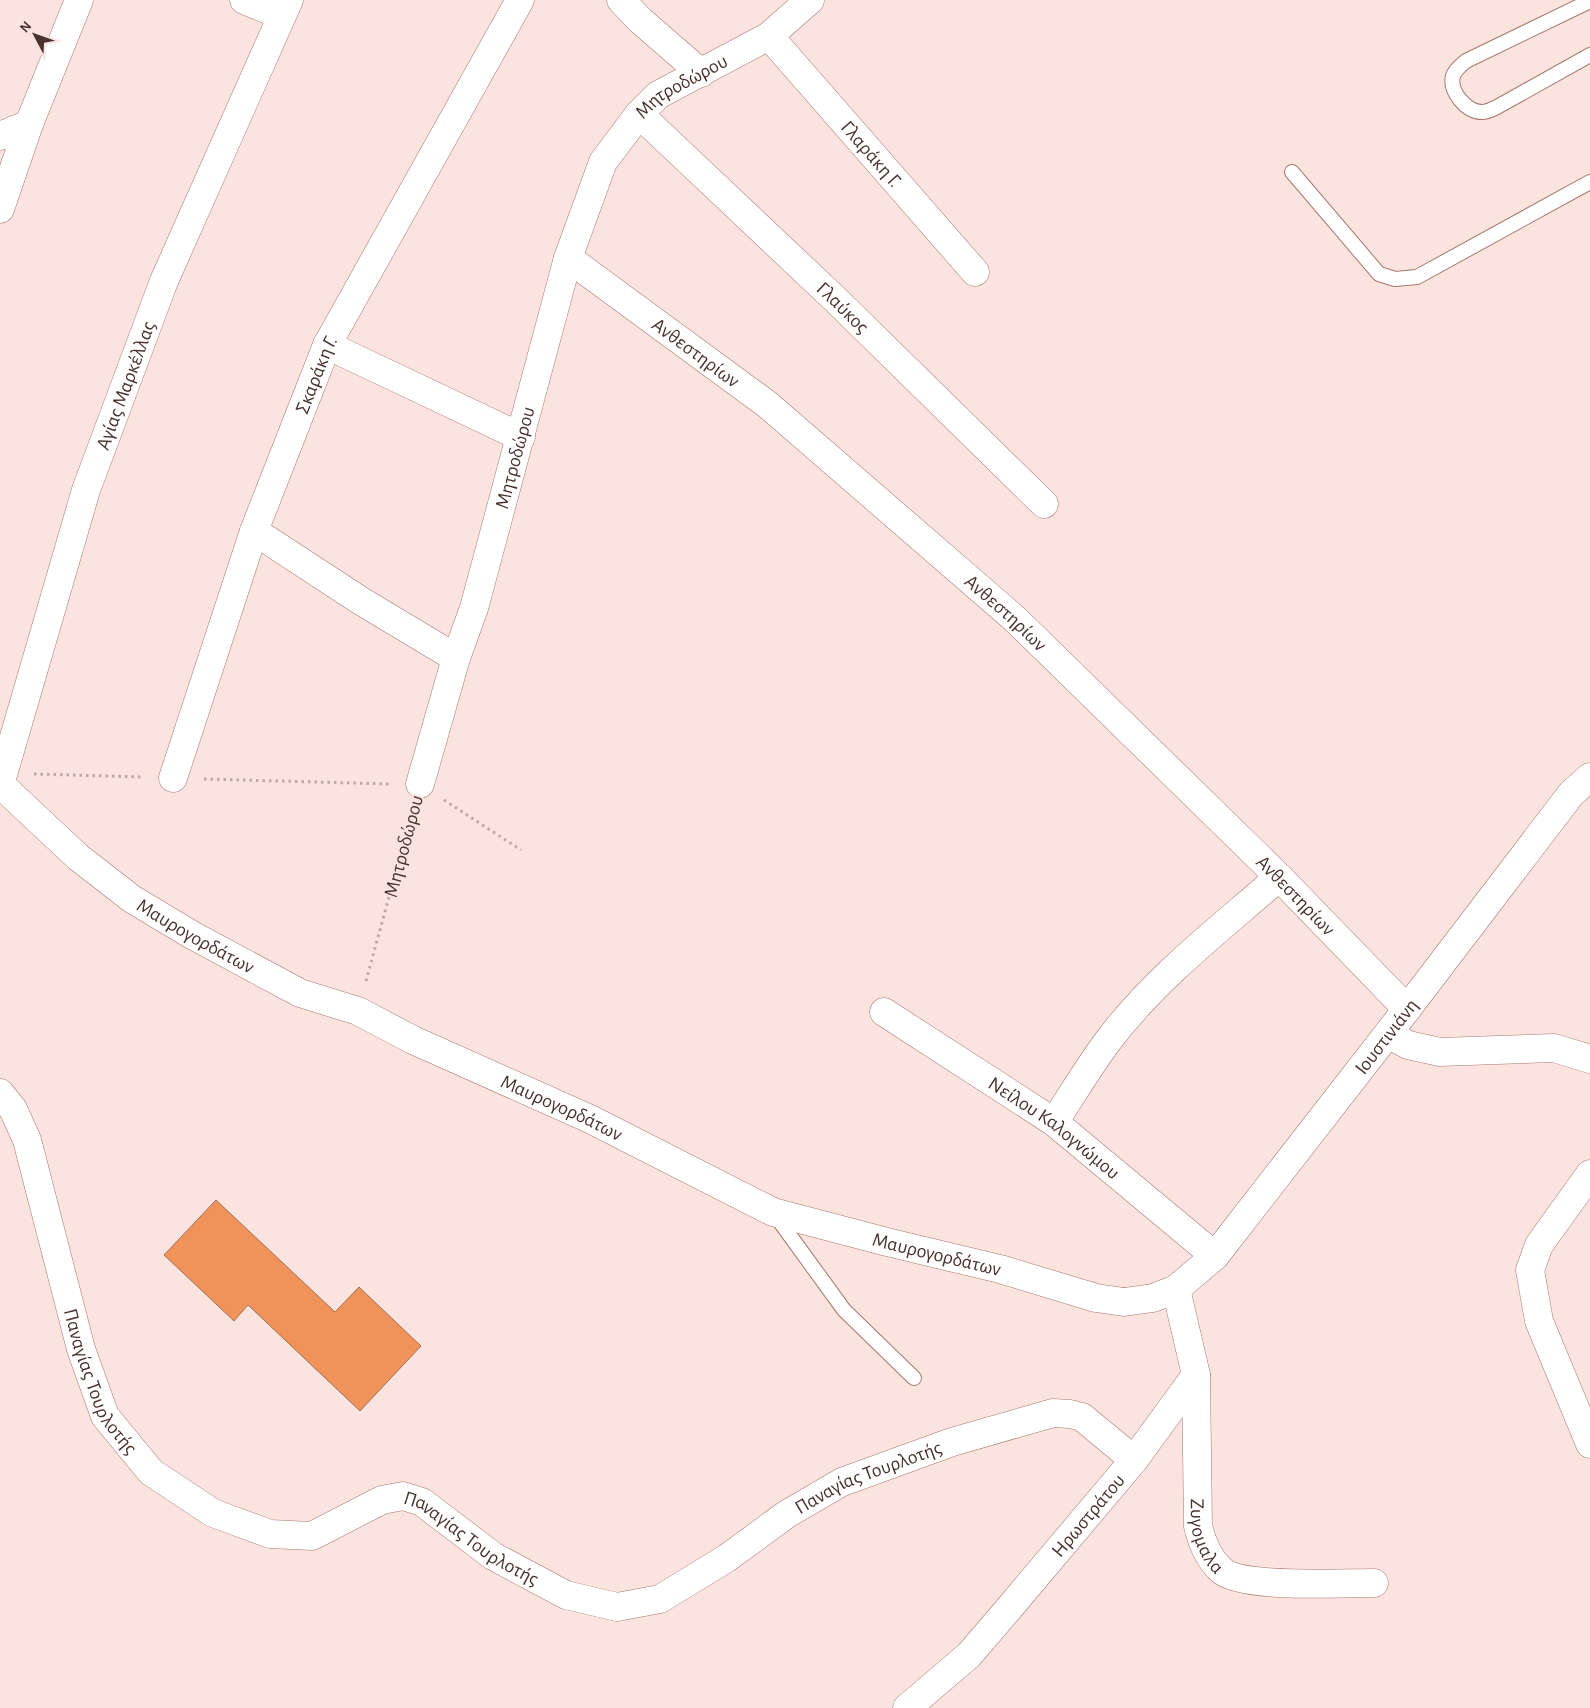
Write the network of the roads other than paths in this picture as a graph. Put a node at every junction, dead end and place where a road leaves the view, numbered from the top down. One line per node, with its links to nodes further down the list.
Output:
1 (79, 0): 13 (street)
2 (244, 0): 7 (street)
3 (520, 0): 20 (street, Σκαράκη Γ.)
4 (620, 0): 8 (street)
5 (810, 0): 9 (street, Μητροδώρου)
6 (1590, 1): 10 (lane)
7 (285, 8): 27 (street, Αγίας Μαρκέλλας)
8 (645, 10): 11 (street)
9 (769, 36): 11 (street, Μητροδώρου); 19 (street, Γλαράκη Γ.)
10 (1590, 55)
11 (701, 73): 12 (street, Μητροδώρου)
12 (639, 114): 18 (street, Μητροδώρου); 22 (street, Γλαύκος)
13 (28, 124): 14 (street); 17 (street)
14 (0, 136)
15 (1292, 172): 16 (lane)
16 (1590, 182)
17 (0, 209)
18 (568, 258): 21 (street, Μητροδώρου); 29 (street, Ανθεστηρίων)
19 (975, 272)
20 (327, 345): 21 (street); 23 (street, Σκαράκη Γ.)
21 (520, 437): 24 (street, Μητροδώρου)
22 (1044, 504)
23 (254, 531): 24 (street); 26 (street, Σκαράκη Γ.)
24 (456, 658): 28 (street, Μητροδώρου)
25 (1590, 777): 30 (street, Ιουστινιάνη)
26 (173, 778)
27 (1, 781): 37 (street, Μαυρογορδάτων)
28 (420, 784)
29 (1279, 878): 30 (street, Ανθεστηρίων); 35 (street)
30 (1407, 1009): 32 (street, Ιουστινιάνη)
31 (884, 1012): 35 (street, Νείλου Καλογνώμου)
32 (1388, 1034): 33 (street); 38 (street, Ιουστινιάνη)
33 (1590, 1059)
34 (0, 1093): 43 (street, Παναγίας Τουρλοτής)
35 (1054, 1122): 38 (street, Νείλου Καλογνώμου)
36 (1590, 1174): 42 (street)
37 (773, 1212): 39 (street, Μαυρογορδάτων); 41 (lane)
38 (1216, 1256): 39 (street, Ιουστινιάνη)
39 (1176, 1289): 40 (street)
40 (1196, 1375): 43 (street, Ηρωστράτου); 44 (street, Ζυγομαλα)
41 (914, 1378)
42 (1590, 1444)
43 (1134, 1460): 45 (street, Ηρωστράτου)
44 (1374, 1583)
45 (907, 1708)

